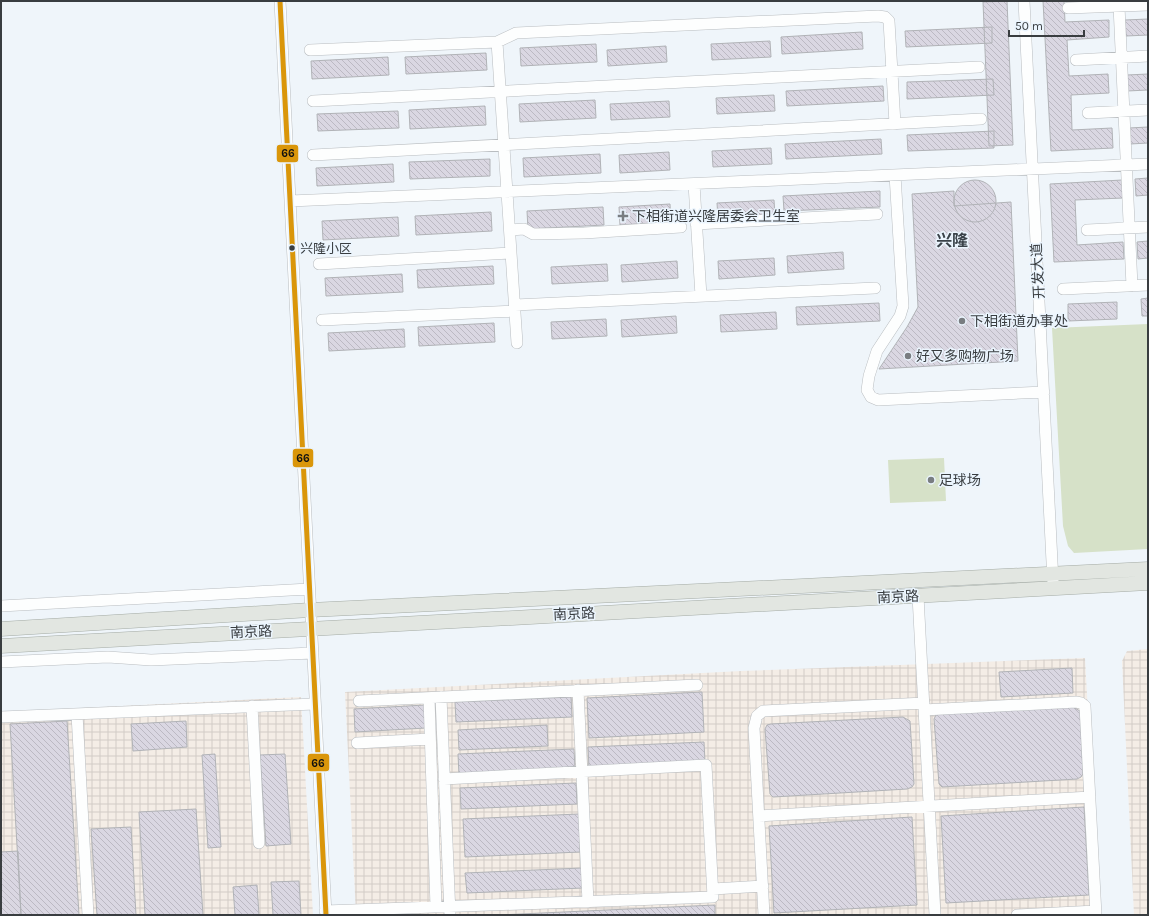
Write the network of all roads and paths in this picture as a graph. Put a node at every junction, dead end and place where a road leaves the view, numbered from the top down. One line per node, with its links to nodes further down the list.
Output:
1 (280, 1): 28 (street)
2 (1024, 1): 24 (street, 开发大道)
3 (1148, 5): 4 (street)
4 (1120, 6): 5 (street); 9 (street)
5 (1068, 8)
6 (497, 42): 7 (street); 12 (street); 13 (street)
7 (310, 50)
8 (1148, 56): 9 (street)
9 (1122, 57): 10 (street); 16 (street)
10 (1076, 60)
11 (979, 67): 12 (street)
12 (892, 72): 13 (street); 19 (street)
13 (500, 92): 14 (street); 20 (street)
14 (313, 101)
15 (1148, 110): 16 (street)
16 (1124, 111): 17 (street); 23 (street)
17 (1088, 112)
18 (981, 119): 19 (street)
19 (895, 124): 20 (street)
20 (504, 145): 21 (street); 27 (street)
21 (313, 155)
22 (1148, 164): 23 (street)
23 (1127, 165): 24 (street); 33 (street)
24 (1032, 169): 25 (street); 46 (street, 开发大道)
25 (895, 175): 26 (street); 46 (street)
26 (694, 184): 27 (street); 30 (street)
27 (507, 192): 28 (street); 34 (street)
28 (290, 202): 50 (street)
29 (877, 214): 30 (street)
30 (696, 224): 42 (street)
31 (681, 227): 34 (street)
32 (1148, 227): 33 (street)
33 (1130, 228): 35 (street); 39 (street)
34 (510, 230): 36 (street)
35 (1087, 230)
36 (511, 253): 37 (street); 43 (street)
37 (319, 264)
38 (1148, 285): 39 (street)
39 (1132, 286): 41 (street)
40 (875, 288): 42 (street)
41 (1063, 288)
42 (701, 296): 43 (street)
43 (515, 308): 44 (street); 45 (street)
44 (322, 320)
45 (517, 343)
46 (1044, 392): 48 (street, 开发大道)
47 (1148, 569): 48 (main road, 南京路)
48 (1053, 574): 51 (street, 开发大道); 54 (main road, 南京路)
49 (1148, 583): 51 (main road, 南京路)
50 (309, 588): 53 (street); 54 (street)
51 (1054, 588): 52 (main road, 南京路)
52 (918, 596): 55 (main road, 南京路); 67 (street)
53 (1, 606)
54 (310, 610): 55 (street); 56 (main road, 南京路)
55 (311, 628): 57 (main road, 南京路); 58 (street)
56 (1, 629)
57 (1, 646)
58 (313, 654): 59 (street); 65 (street)
59 (1, 662)
60 (697, 685): 61 (street)
61 (578, 690): 62 (street); 72 (street)
62 (441, 697): 63 (street); 73 (street)
63 (428, 698): 64 (street); 70 (street)
64 (359, 702)
65 (315, 704): 66 (street); 83 (street)
66 (252, 706): 68 (street); 77 (street)
67 (924, 706): 74 (street); 75 (street); 76 (street)
68 (77, 714): 69 (street); 85 (street)
69 (1, 717)
70 (430, 739): 71 (street); 81 (street)
71 (357, 743)
72 (582, 772): 73 (street); 79 (street); 80 (street)
73 (444, 779): 82 (street)
74 (1090, 797): 75 (street); 84 (street)
75 (929, 806): 76 (street); 87 (street)
76 (759, 816): 78 (street)
77 (260, 843)
78 (763, 886): 79 (street); 86 (street)
79 (713, 889): 80 (street)
80 (588, 902): 82 (street)
81 (436, 907): 82 (street); 83 (street)
82 (450, 911)
83 (326, 913)
84 (1096, 913): 88 (street)
85 (88, 915)
86 (764, 915)
87 (935, 915)
88 (1017, 915)

